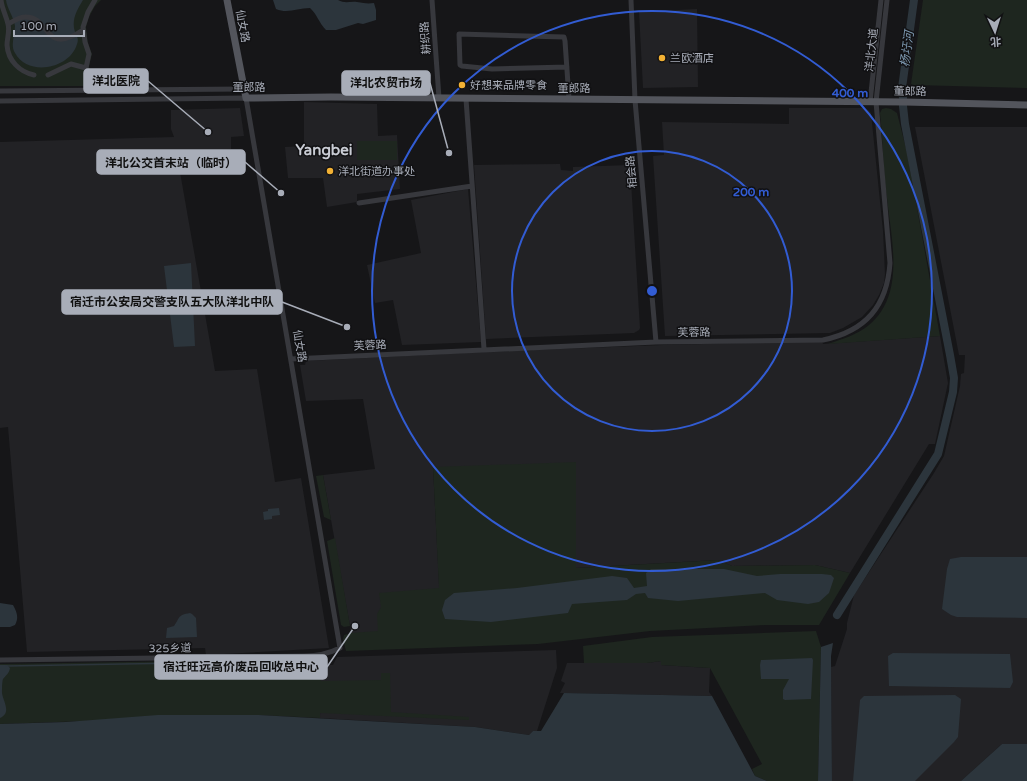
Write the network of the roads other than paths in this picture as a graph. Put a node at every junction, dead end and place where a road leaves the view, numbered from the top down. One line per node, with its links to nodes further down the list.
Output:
1 (1, 0): 8 (street)
2 (95, 0): 9 (street)
3 (227, 0): 14 (main road, 仙女路)
4 (432, 0): 18 (street, 耕织路)
5 (631, 0): 21 (street, 相会路)
6 (881, 0): 23 (street, 洋北大道)
7 (887, 0): 23 (street, 洋北大道)
8 (10, 23): 9 (street); 12 (street)
9 (81, 31): 11 (street)
10 (567, 67): 10 (street); 20 (street)
11 (86, 68): 13 (street); 15 (street)
12 (34, 75)
13 (48, 75)
14 (244, 89): 15 (street, 董郎路); 17 (main road, 仙女路)
15 (88, 90): 16 (street, 董郎路)
16 (0, 92)
17 (246, 98): 18 (main road, 董郎路); 22 (street, 董郎路); 29 (street, 仙女路)
18 (439, 98): 19 (main road, 董郎路)
19 (466, 99): 20 (main road, 董郎路); 25 (street)
20 (569, 99): 21 (main road, 董郎路)
21 (635, 100): 23 (main road, 董郎路); 27 (street, 相会路)
22 (0, 101)
23 (873, 102): 24 (main road, 董郎路); 27 (street, 芙蓉路)
24 (1027, 105)
25 (472, 186): 26 (street); 28 (street)
26 (359, 204)
27 (656, 342): 28 (street, 芙蓉路)
28 (484, 349): 29 (street, 芙蓉路)
29 (291, 359): 30 (street, 仙女路)
30 (340, 648): 31 (street, 325乡道)
31 (0, 660)

